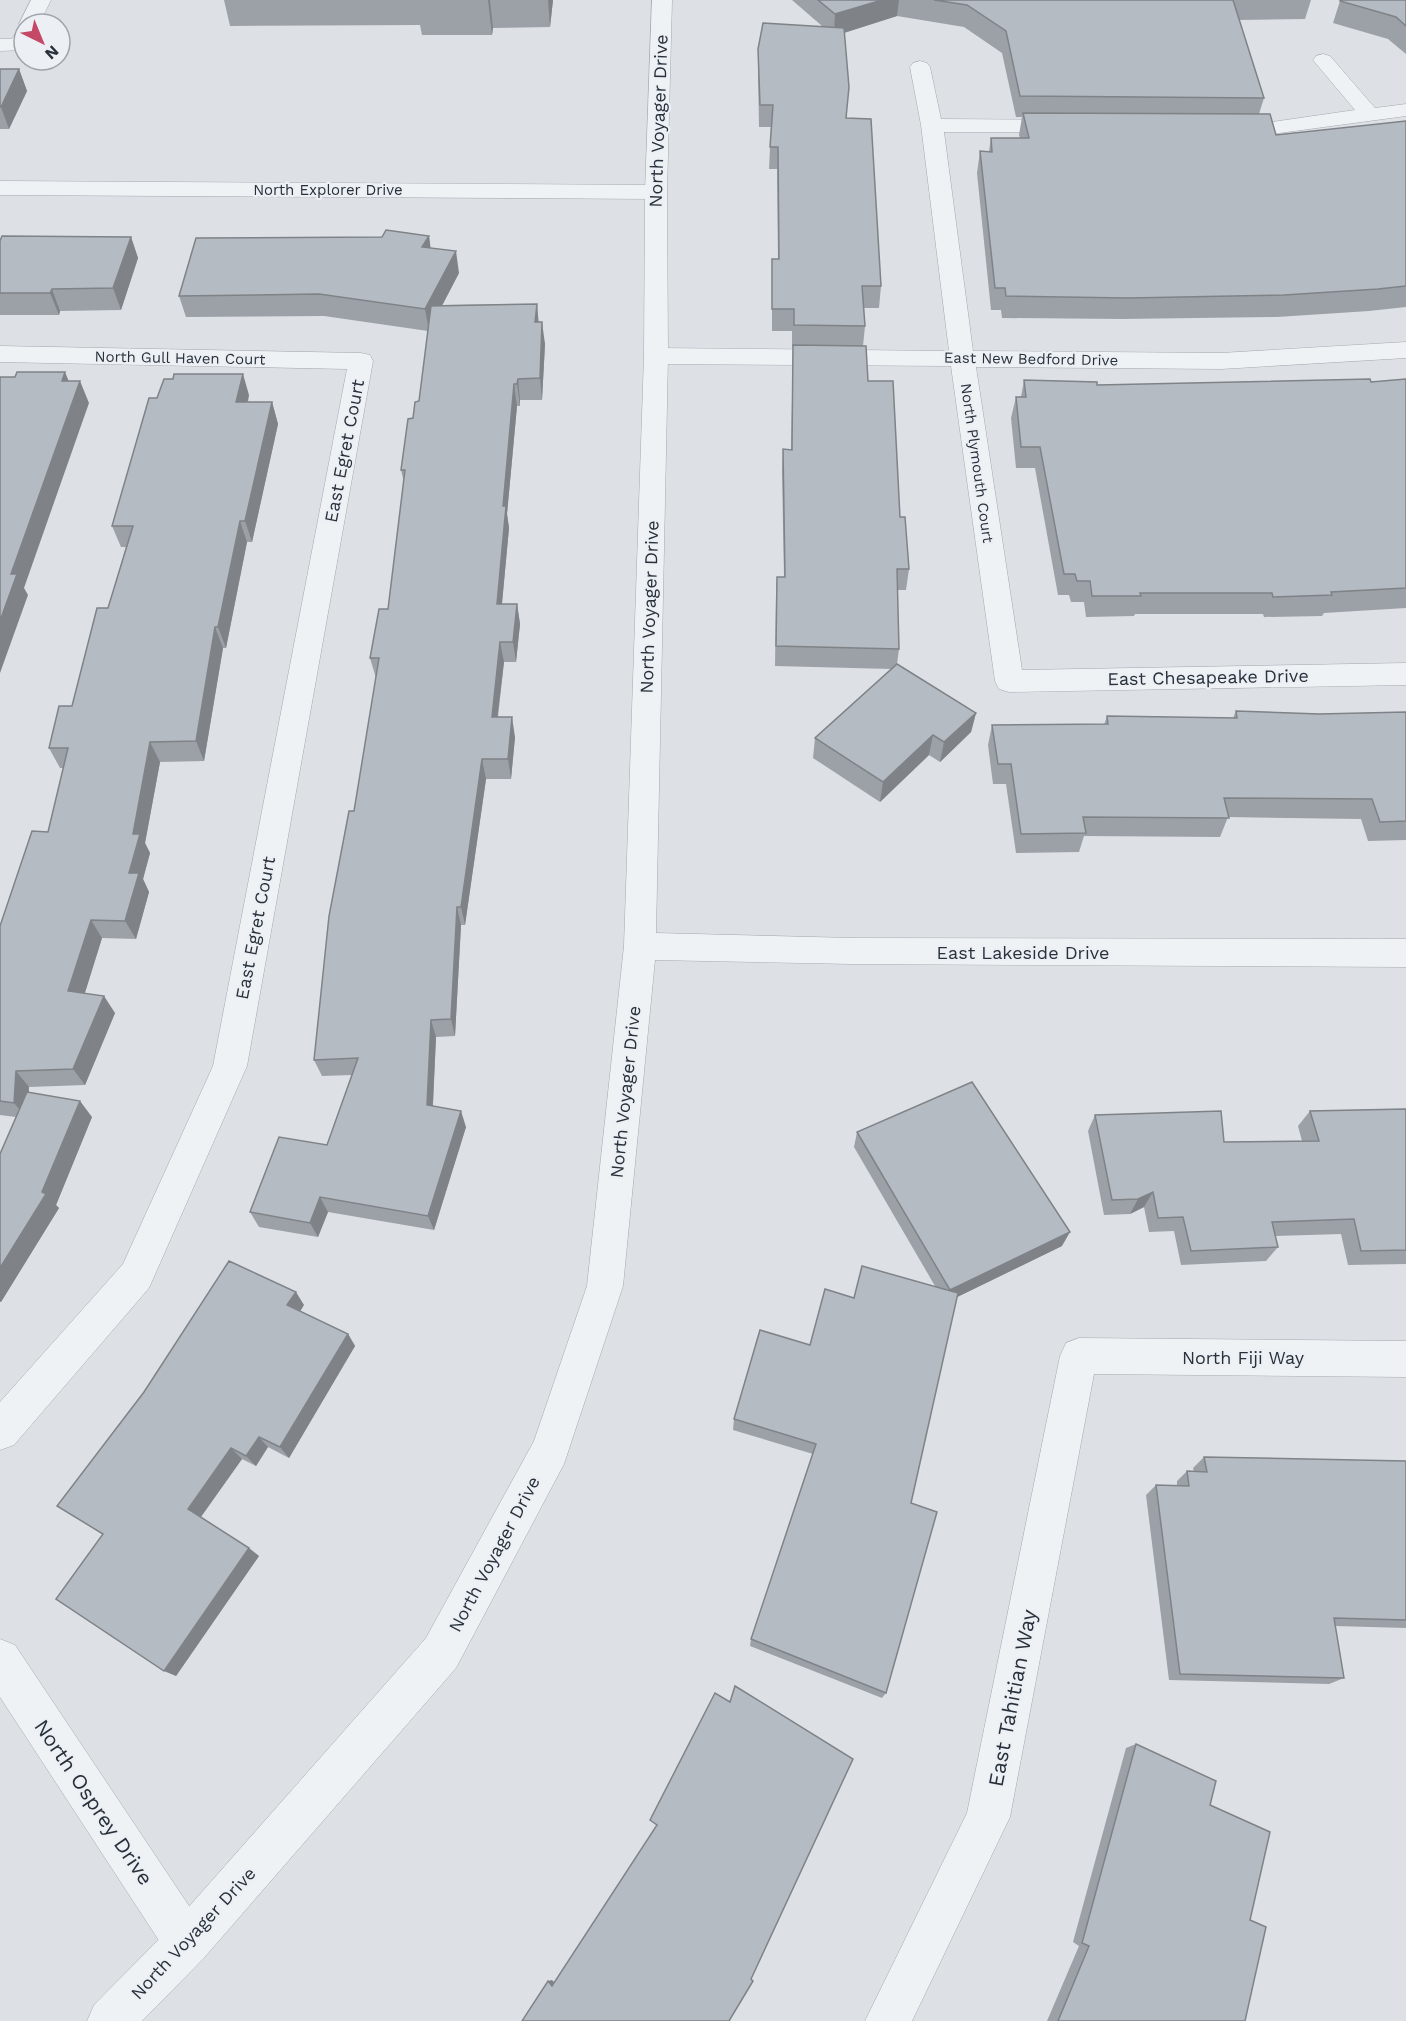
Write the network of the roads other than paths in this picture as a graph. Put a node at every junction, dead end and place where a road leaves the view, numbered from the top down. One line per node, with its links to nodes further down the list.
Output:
1 (662, 0): 10 (street, North Voyager Drive)
2 (1323, 60): 5 (street)
3 (920, 67): 6 (street, North Plymouth Court)
4 (1406, 110): 5 (street)
5 (1370, 115): 8 (street)
6 (932, 125): 7 (street); 14 (street, North Plymouth Court)
7 (1085, 126)
8 (1202, 127)
9 (0, 188): 10 (street, North Explorer Drive)
10 (656, 192): 13 (street, North Voyager Drive)
11 (1406, 350): 14 (street, East New Bedford Drive)
12 (0, 354): 15 (street, North Gull Haven Court)
13 (656, 356): 14 (street, East New Bedford Drive); 18 (street, North Voyager Drive)
14 (962, 358): 17 (street, North Plymouth Court)
15 (361, 362): 22 (street, East Egret Court)
16 (1406, 674): 17 (street, East Chesapeake Drive)
17 (1009, 681)
18 (640, 946): 19 (street, East Lakeside Drive); 24 (street, North Voyager Drive)
19 (1406, 953)
20 (1079, 1356): 21 (street, North Fiji Way); 26 (street, East Tahitian Way)
21 (1406, 1359)
22 (0, 1431)
23 (0, 1660): 24 (street, North Osprey Drive)
24 (187, 1943): 25 (street, North Voyager Drive)
25 (110, 2021)
26 (888, 2021)

